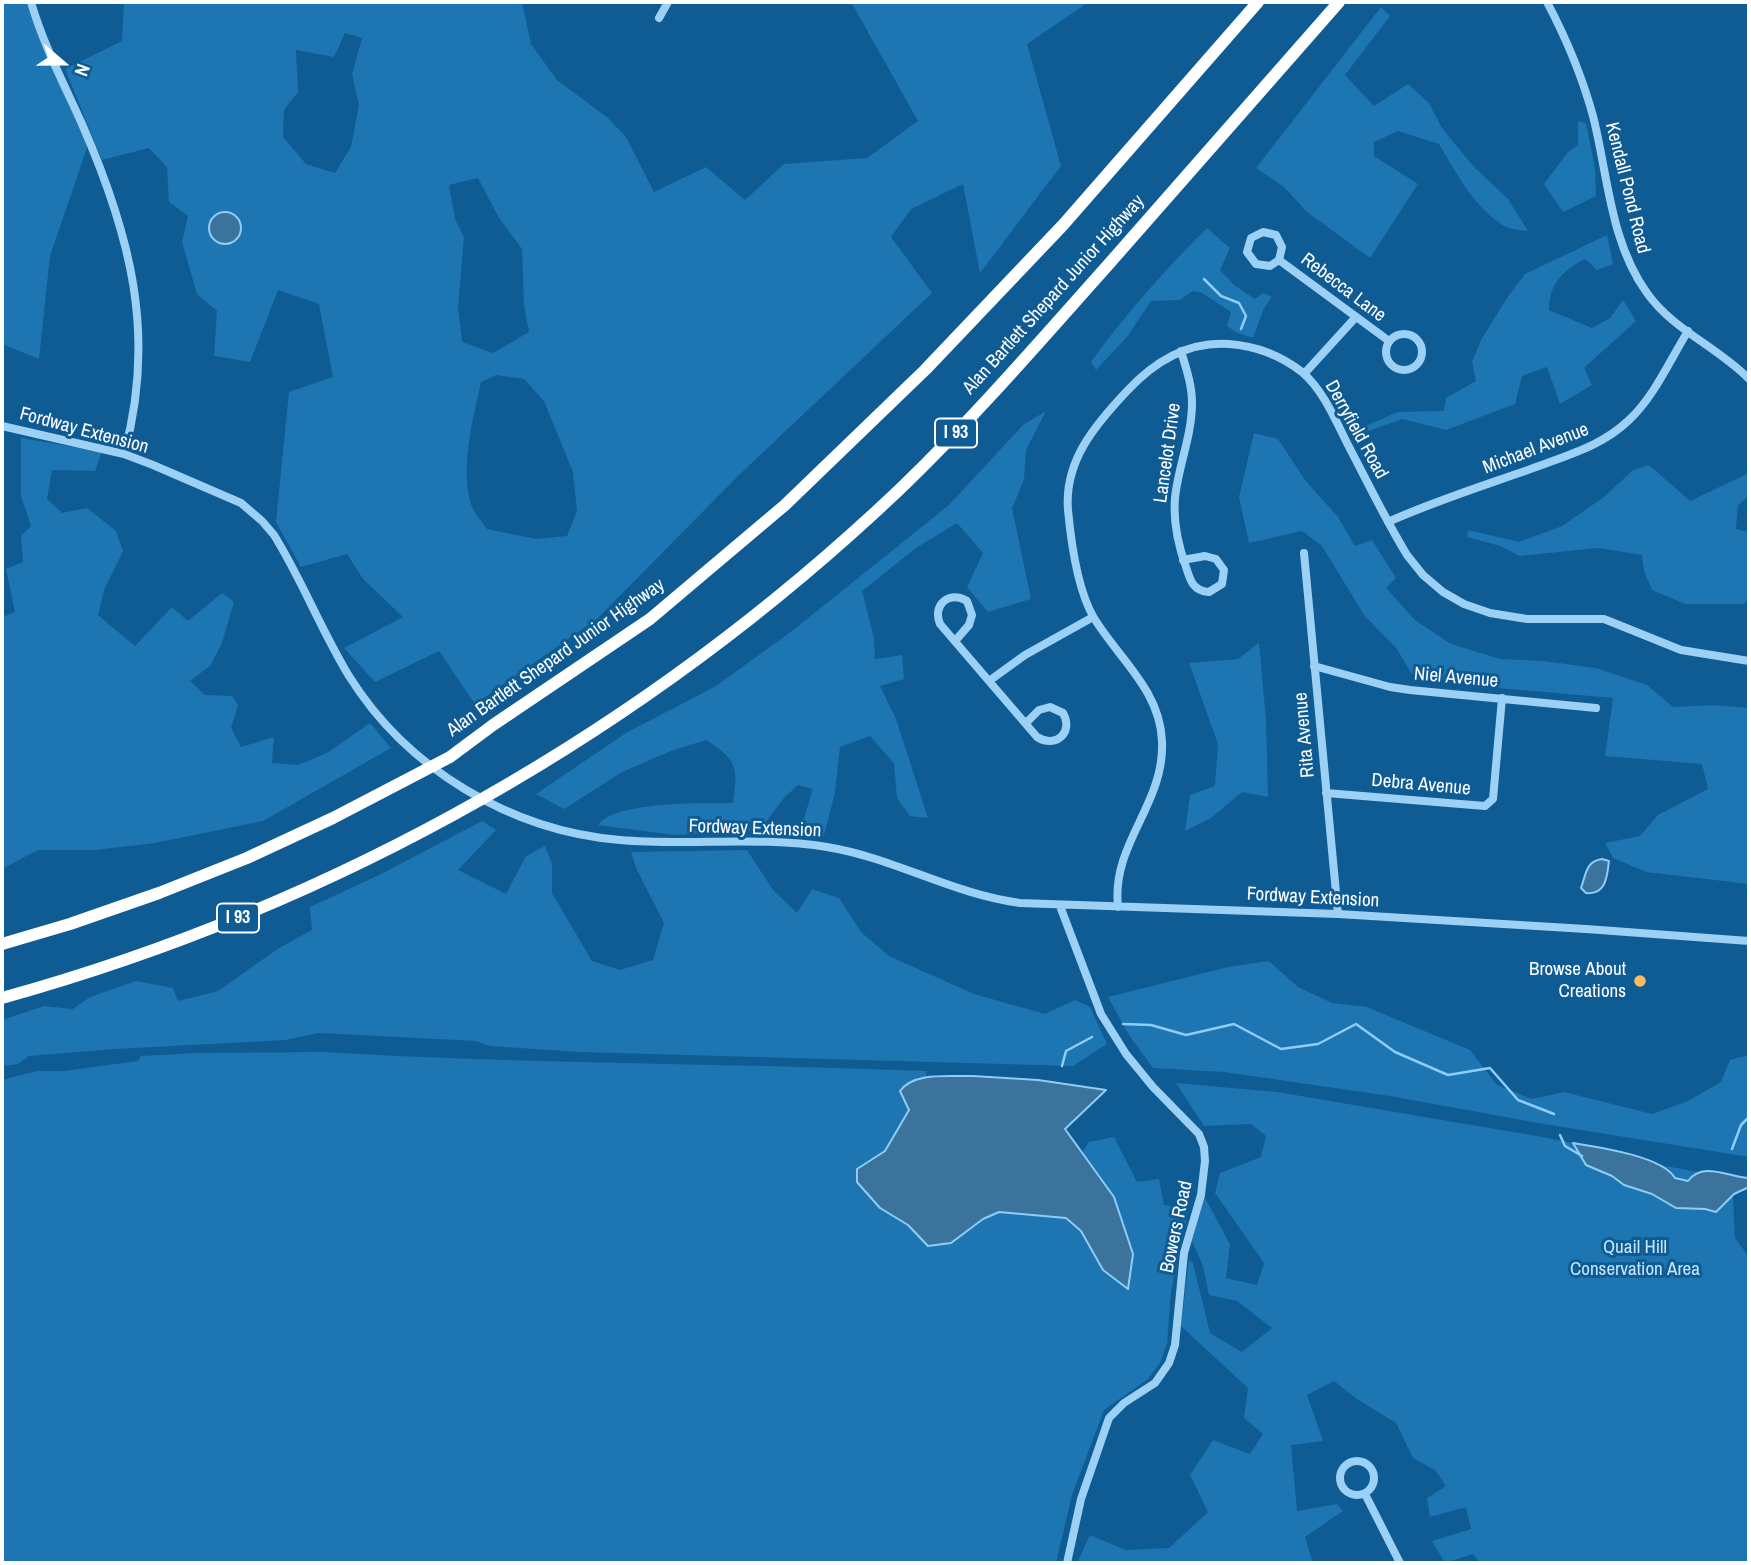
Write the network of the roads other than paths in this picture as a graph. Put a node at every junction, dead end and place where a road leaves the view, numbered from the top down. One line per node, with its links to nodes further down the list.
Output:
1 (31, 2): 15 (street)
2 (668, 2): 6 (street)
3 (1258, 2): 32 (highway, Alan Bartlett Shepard Junior Highway)
4 (1339, 2): 33 (highway, Alan Bartlett Shepard Junior Highway / I 93)
5 (1547, 2): 9 (street, Kendall Pond Road)
6 (659, 18)
7 (1279, 260): 7 (street, Rebecca Lane); 8 (street, Rebecca Lane)
8 (1355, 318): 10 (street, Rebecca Lane); 12 (street)
9 (1688, 331): 13 (street, Kendall Pond Road); 16 (street, Michael Avenue)
10 (1389, 341): 10 (street, Rebecca Lane)
11 (1181, 351): 12 (street, Derryfield Road); 18 (street, Lancelot Drive); 19 (street, Derryfield Road)
12 (1304, 374): 16 (street, Derryfield Road)
13 (1749, 379)
14 (2, 426): 15 (street, Fordway Extension)
15 (124, 454): 28 (street, Fordway Extension)
16 (1388, 522): 21 (street, Derryfield Road)
17 (1304, 553): 22 (street, Rita Avenue)
18 (1183, 560): 18 (street, Lancelot Drive)
19 (1093, 617): 23 (street); 29 (street, Derryfield Road)
20 (955, 641): 20 (street); 23 (street)
21 (1749, 661)
22 (1314, 666): 24 (street, Niel Avenue); 27 (street, Rita Avenue)
23 (989, 681): 26 (street)
24 (1502, 698): 25 (street, Niel Avenue); 27 (street, Debra Avenue)
25 (1596, 708)
26 (1026, 723): 26 (street)
27 (1326, 793): 30 (street, Rita Avenue)
28 (1060, 906): 29 (street, Fordway Extension); 35 (street, Bowers Road)
29 (1118, 907): 30 (street, Fordway Extension)
30 (1338, 914): 31 (street, Fordway Extension)
31 (1749, 942)
32 (2, 944)
33 (2, 998)
34 (1365, 1494): 34 (street); 36 (street)
35 (1067, 1563)
36 (1400, 1563)

